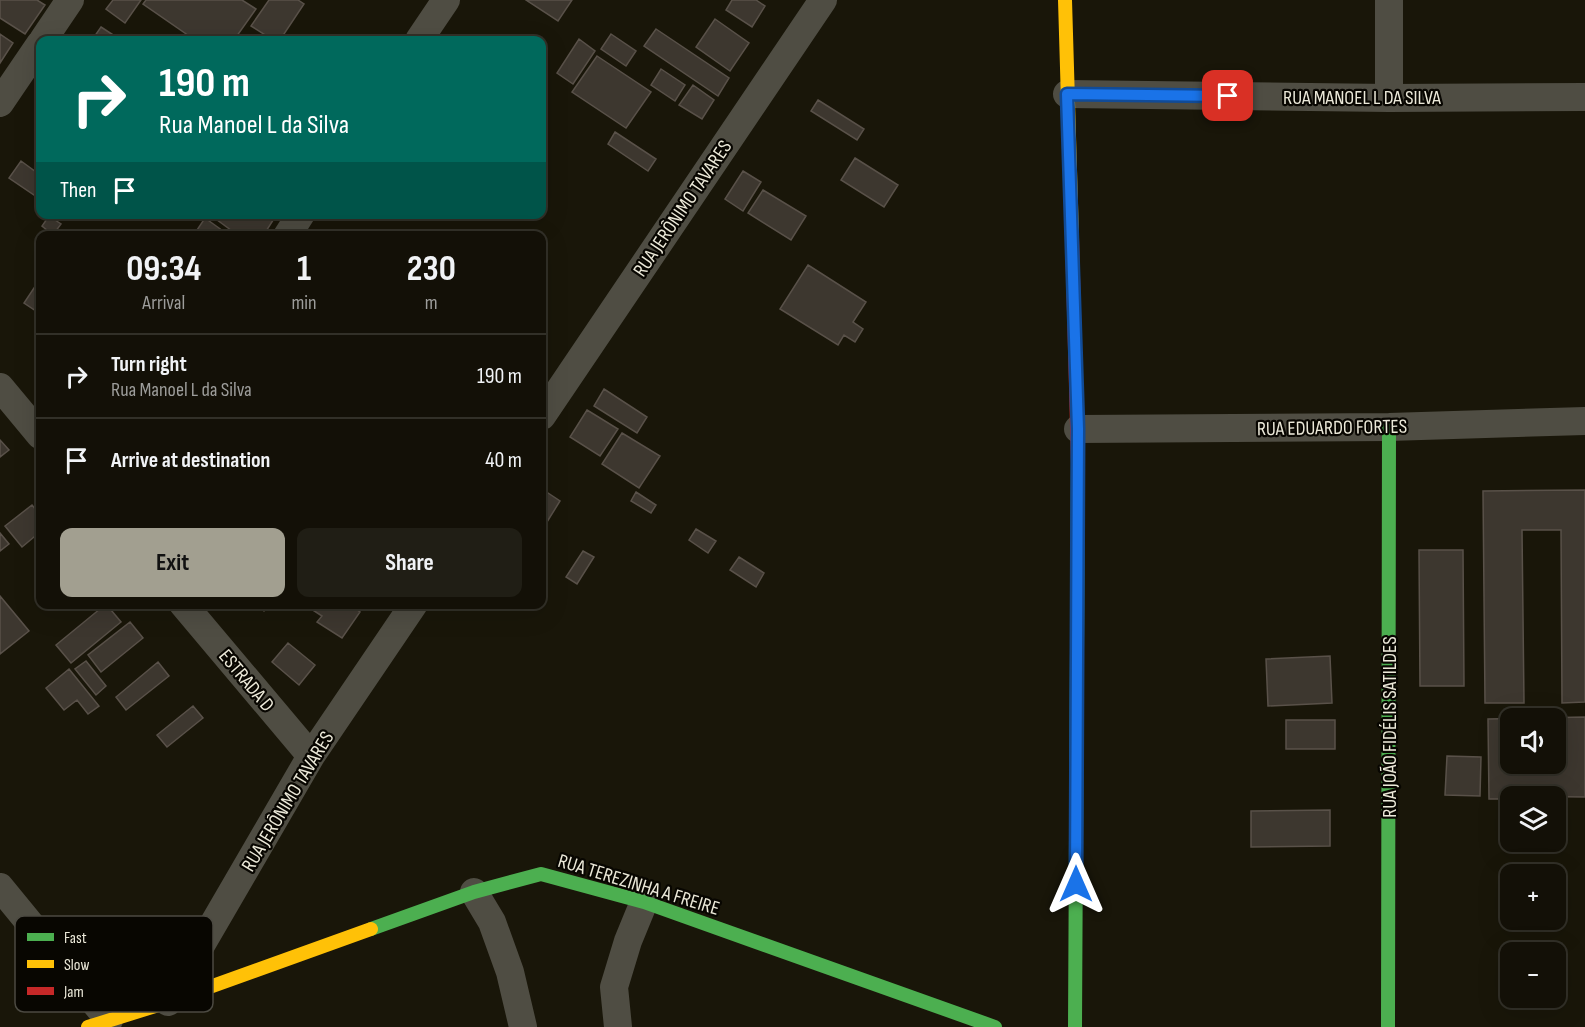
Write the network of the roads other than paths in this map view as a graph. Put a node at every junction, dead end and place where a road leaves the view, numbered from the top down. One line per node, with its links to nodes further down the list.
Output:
1 (70, 0): 6 (street)
2 (446, 0): 7 (street)
3 (823, 0): 14 (street, RUA JERÔNIMO TAVARES)
4 (1065, 0): 9 (street)
5 (1389, 0): 11 (street)
6 (46, 36)
7 (422, 36)
8 (36, 51): 12 (street)
9 (1067, 94): 11 (street, RUA MANOEL L DA SILVA); 17 (street)
10 (1585, 97): 11 (street, RUA MANOEL L DA SILVA)
11 (1389, 98)
12 (0, 103)
13 (0, 387): 18 (street)
14 (546, 410)
15 (1585, 421): 16 (street, RUA EDUARDO FORTES)
16 (1389, 427): 17 (street, RUA EDUARDO FORTES); 34 (street, RUA JOÃO FIDÉLIS SATILDES)
17 (1078, 429): 33 (street)
18 (36, 430)
19 (187, 609): 21 (street, ESTRADA D)
20 (411, 609): 21 (street, RUA JERÔNIMO TAVARES)
21 (311, 756): 26 (street, RUA JERÔNIMO TAVARES)
22 (0, 887): 25 (street)
23 (474, 892): 24 (street, RUA TEREZINHA A FREIRE); 27 (street, RUA TEREZINHA A FREIRE); 30 (street)
24 (644, 902): 31 (street); 32 (street, RUA TEREZINHA A FREIRE)
25 (21, 916)
26 (213, 925)
27 (213, 986)
28 (137, 1012): 29 (street, RUA TEREZINHA A FREIRE)
29 (99, 1024)
30 (523, 1027)
31 (618, 1027)
32 (995, 1027)
33 (1075, 1027)
34 (1388, 1027)

